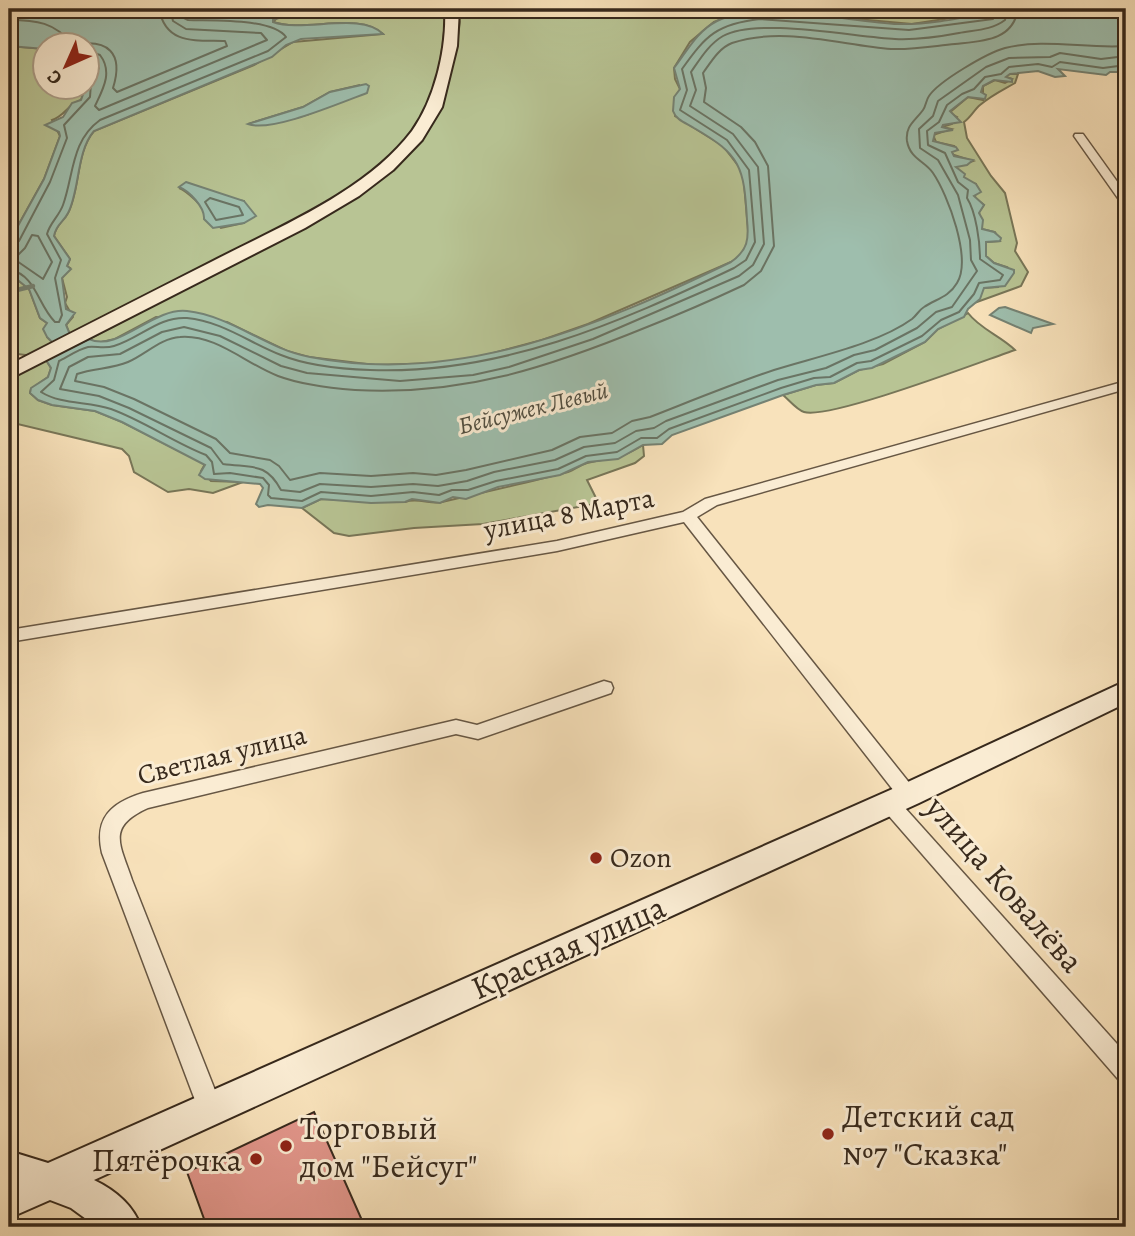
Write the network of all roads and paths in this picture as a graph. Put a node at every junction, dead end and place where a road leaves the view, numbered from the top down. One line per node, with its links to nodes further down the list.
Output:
1 (452, 9): 4 (street)
2 (1079, 136): 3 (street)
3 (1126, 202)
4 (97, 329): 5 (street)
5 (16, 369)
6 (1126, 385): 7 (street, улица 8 Марта)
7 (688, 516): 8 (street, улица 8 Марта); 11 (street, улица Ковалёва)
8 (9, 636)
9 (604, 688): 13 (street, Светлая улица)
10 (1126, 691): 11 (street, Красная улица)
11 (899, 799): 12 (street, улица Ковалёва); 13 (street, Красная улица)
12 (1126, 1071)
13 (211, 1108): 15 (street, Красная улица)
14 (9, 1169): 15 (street)
15 (46, 1182): 16 (street, Красная улица); 17 (street)
16 (9, 1199)
17 (122, 1227)

